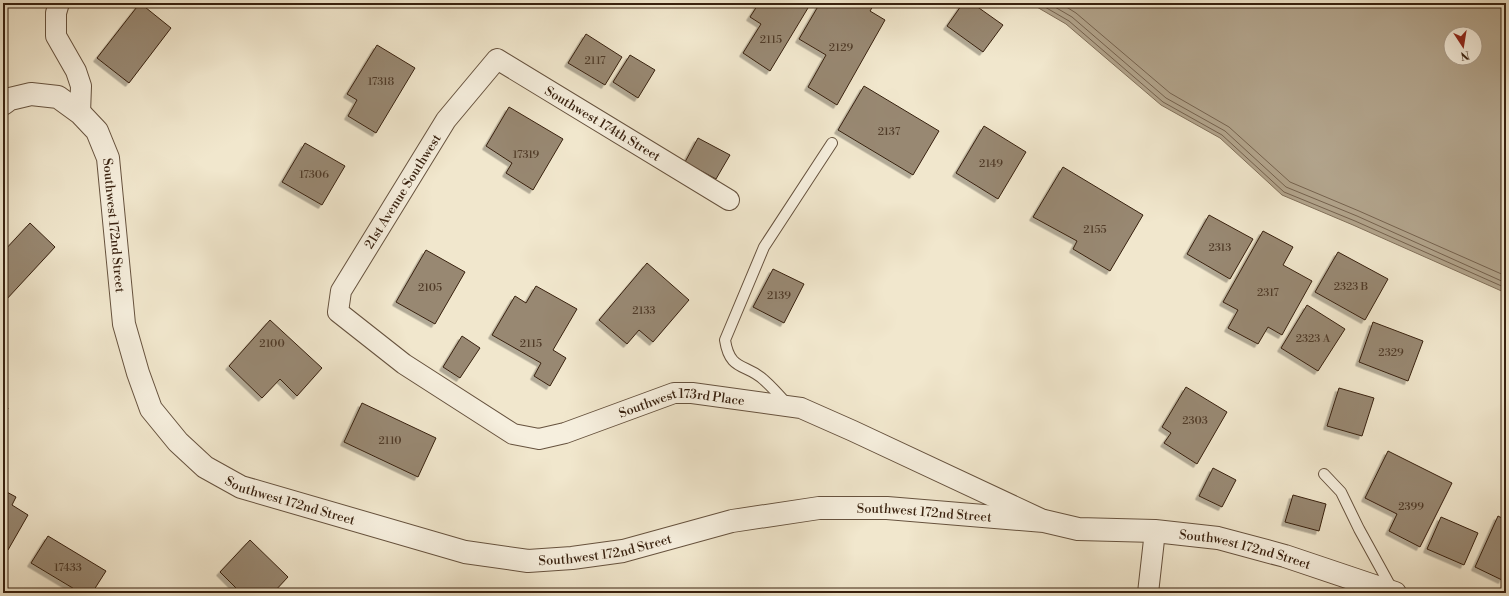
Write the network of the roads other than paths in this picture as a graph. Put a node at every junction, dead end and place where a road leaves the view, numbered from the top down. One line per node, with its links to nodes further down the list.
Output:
1 (60, 3): 4 (street)
2 (481, 77): 6 (street, Southwest 174th Street); 7 (street, 21st Avenue Southwest)
3 (3, 104): 4 (street, Southwest 172nd Street)
4 (80, 113): 10 (street, Southwest 172nd Street)
5 (832, 143): 8 (lane)
6 (729, 200)
7 (338, 312): 8 (street, Southwest 173rd Place)
8 (790, 407): 10 (street, Southwest 173rd Place)
9 (1324, 474): 13 (lane)
10 (1044, 520): 11 (street, Southwest 172nd Street)
11 (1155, 531): 12 (street); 13 (street, Southwest 172nd Street)
12 (1148, 593)
13 (1394, 593)

